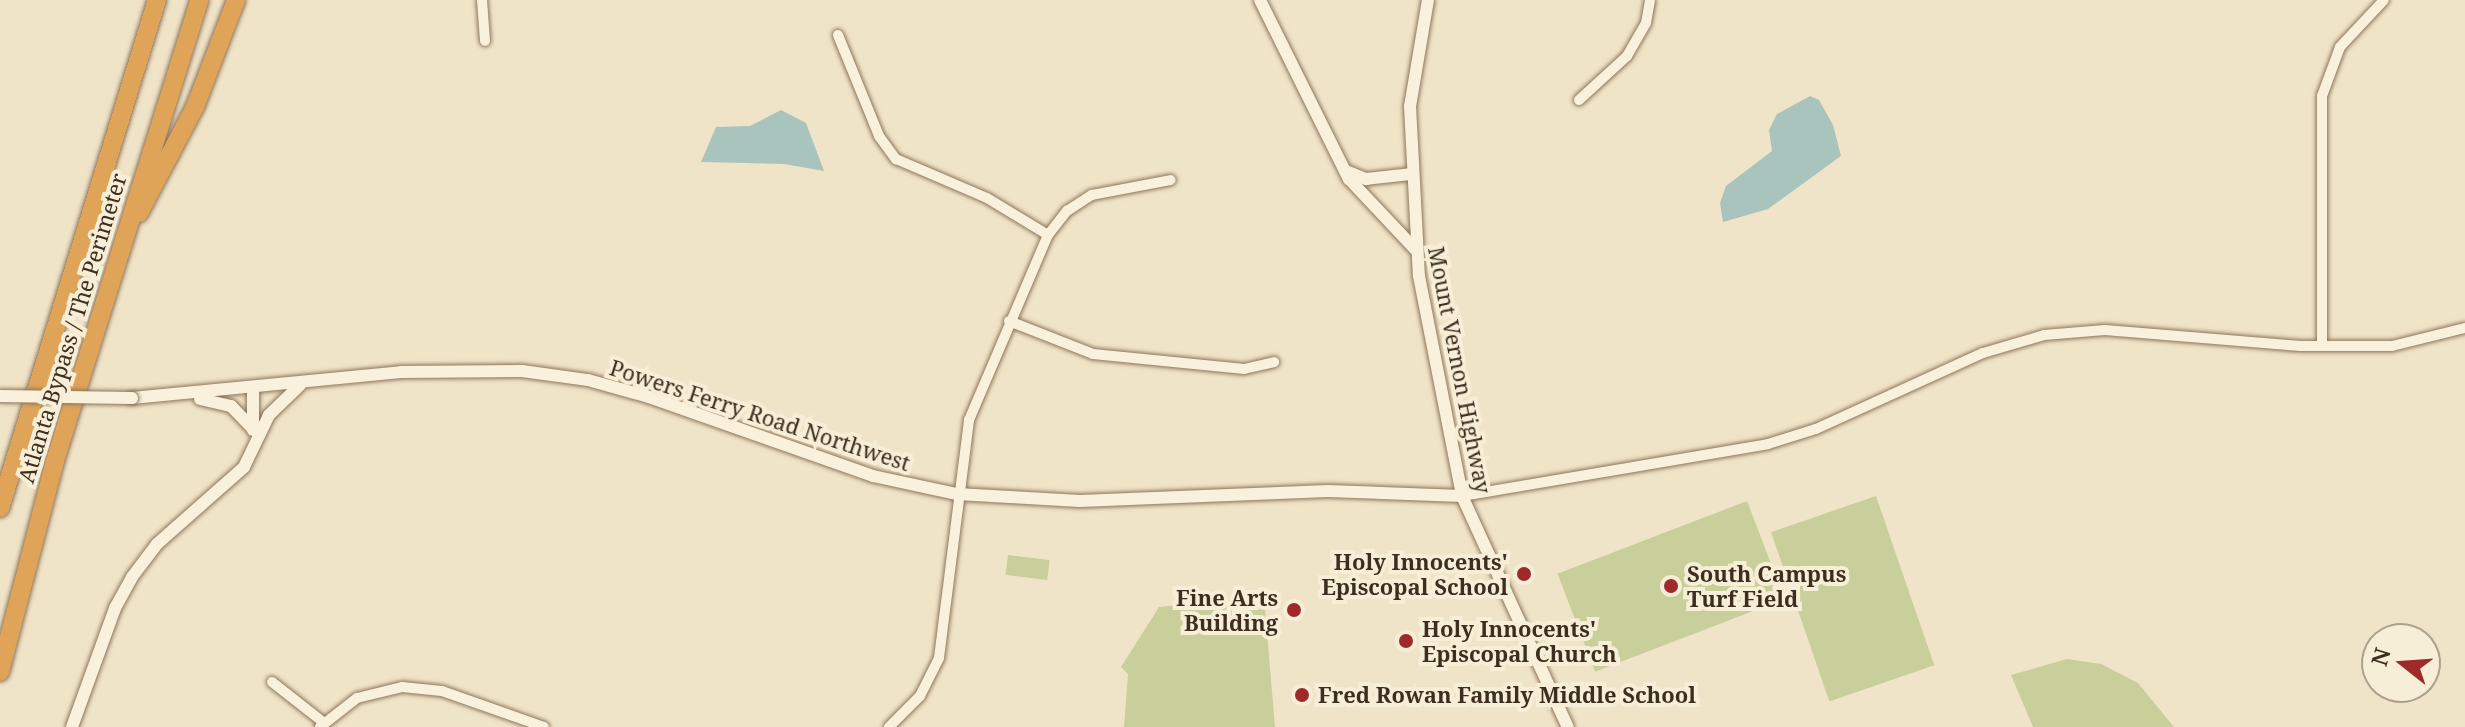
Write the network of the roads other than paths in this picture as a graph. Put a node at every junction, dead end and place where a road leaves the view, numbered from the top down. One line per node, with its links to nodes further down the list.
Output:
1 (157, 0): 30 (highway, Atlanta Bypass / The Perimeter)
2 (199, 0): 15 (highway, Atlanta Bypass / The Perimeter)
3 (236, 0): 15 (highway)
4 (482, 0): 10 (street)
5 (1260, 0): 12 (street)
6 (1428, 0): 13 (street, Mount Vernon Highway)
7 (1650, 0): 11 (street)
8 (2384, 0): 20 (street)
9 (838, 35): 16 (street)
10 (485, 41)
11 (1579, 100)
12 (1346, 171): 13 (street); 17 (street)
13 (1411, 174): 17 (street, Mount Vernon Highway)
14 (1171, 180): 16 (street)
15 (125, 235): 31 (highway, Atlanta Bypass / The Perimeter)
16 (1048, 235): 18 (street)
17 (1416, 249): 29 (street, Mount Vernon Highway)
18 (1009, 321): 21 (street); 28 (street)
19 (2465, 328): 20 (street)
20 (2322, 346): 29 (street)
21 (1274, 362)
22 (300, 384): 23 (street, Powers Ferry Road Northwest); 27 (street); 28 (street, Powers Ferry Road Northwest)
23 (253, 389): 25 (street, Powers Ferry Road Northwest); 26 (street)
24 (0, 396): 25 (street, bridge)
25 (181, 397): 26 (street)
26 (253, 429): 27 (street)
27 (251, 454): 35 (street)
28 (957, 494): 29 (street, Powers Ferry Road Northwest); 38 (street)
29 (1462, 496): 39 (street, Mount Vernon Highway)
30 (0, 508)
31 (0, 672)
32 (272, 682): 34 (street)
33 (505, 715): 34 (street); 36 (street); 37 (street)
34 (321, 725)
35 (72, 727)
36 (502, 727)
37 (544, 727)
38 (889, 727)
39 (1568, 727)

